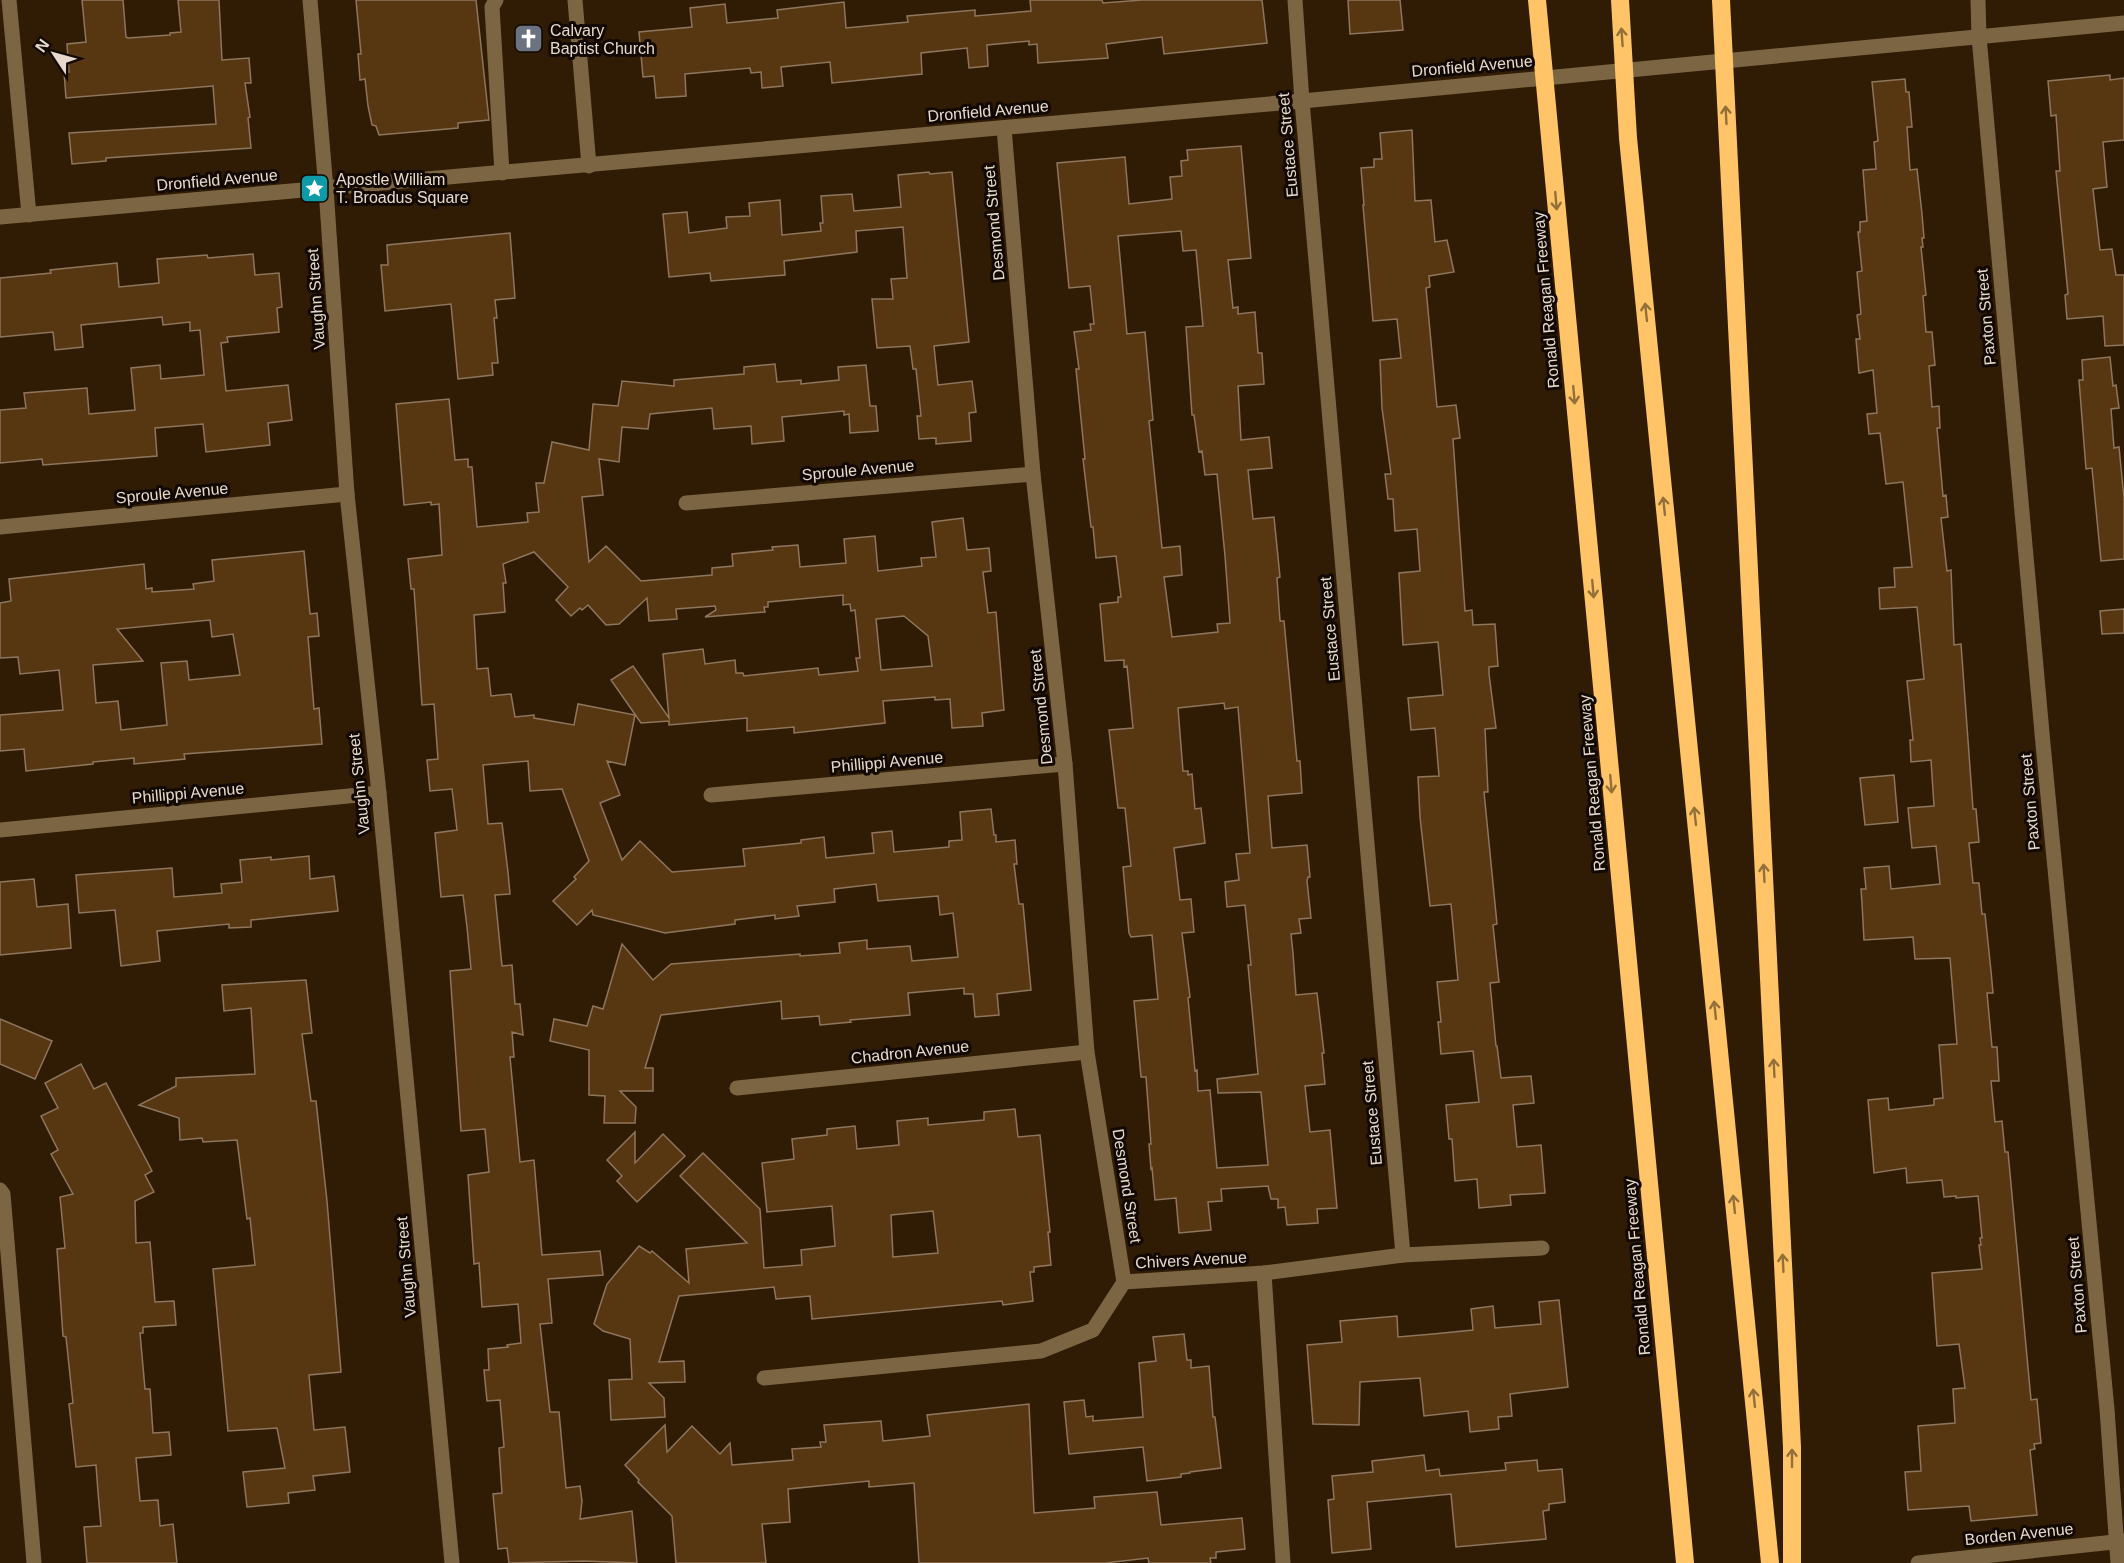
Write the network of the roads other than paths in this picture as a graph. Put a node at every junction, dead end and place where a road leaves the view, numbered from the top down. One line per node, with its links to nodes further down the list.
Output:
1 (9, 0): 18 (street)
2 (310, 0): 17 (street, Vaughn Street)
3 (496, 0): 16 (street)
4 (575, 0): 15 (street)
5 (1295, 0): 13 (street, Eustace Street)
6 (1537, 0): 40 (highway, Ronald Reagan Freeway, one-way to 40)
7 (1620, 0): 41 (highway, one-way to 7)
8 (1721, 0): 42 (highway, one-way to 8)
9 (1972, 0): 12 (street, Paxton Street)
10 (1978, 0): 12 (street, Paxton Street)
11 (2124, 23): 12 (street, Dronfield Avenue)
12 (1979, 37): 13 (street, Dronfield Avenue); 36 (street, Paxton Street)
13 (1302, 100): 14 (street, Dronfield Avenue); 32 (street, Eustace Street)
14 (1004, 128): 15 (street, Dronfield Avenue); 20 (street, Desmond Street)
15 (589, 166): 16 (street, Dronfield Avenue)
16 (502, 173): 17 (street, Dronfield Avenue)
17 (326, 189): 18 (street, Dronfield Avenue); 21 (street, Vaughn Street)
18 (29, 215): 19 (street, Dronfield Avenue)
19 (0, 218)
20 (1033, 474): 22 (street, Sproule Avenue); 24 (street, Desmond Street)
21 (347, 494): 23 (street, Sproule Avenue); 25 (street, Vaughn Street)
22 (686, 503)
23 (0, 527)
24 (1065, 764): 26 (street, Phillippi Avenue); 28 (street, Desmond Street)
25 (379, 793): 27 (street, Phillippi Avenue); 38 (street, Vaughn Street)
26 (711, 795)
27 (0, 830)
28 (1087, 1052): 29 (street, Chadron Avenue); 34 (street, Desmond Street)
29 (737, 1088)
30 (0, 1190): 37 (street)
31 (1542, 1248): 32 (street, Chivers Avenue)
32 (1403, 1255): 33 (street, Chivers Avenue)
33 (1264, 1274): 34 (street, Chivers Avenue); 39 (street)
34 (1124, 1282): 35 (street, Chivers Avenue)
35 (764, 1378)
36 (2120, 1542): 43 (street, Borden Avenue); 44 (street, Paxton Street)
37 (34, 1563)
38 (452, 1563)
39 (1283, 1563)
40 (1685, 1563)
41 (1770, 1563)
42 (1792, 1563)
43 (1918, 1563)
44 (2118, 1563)

